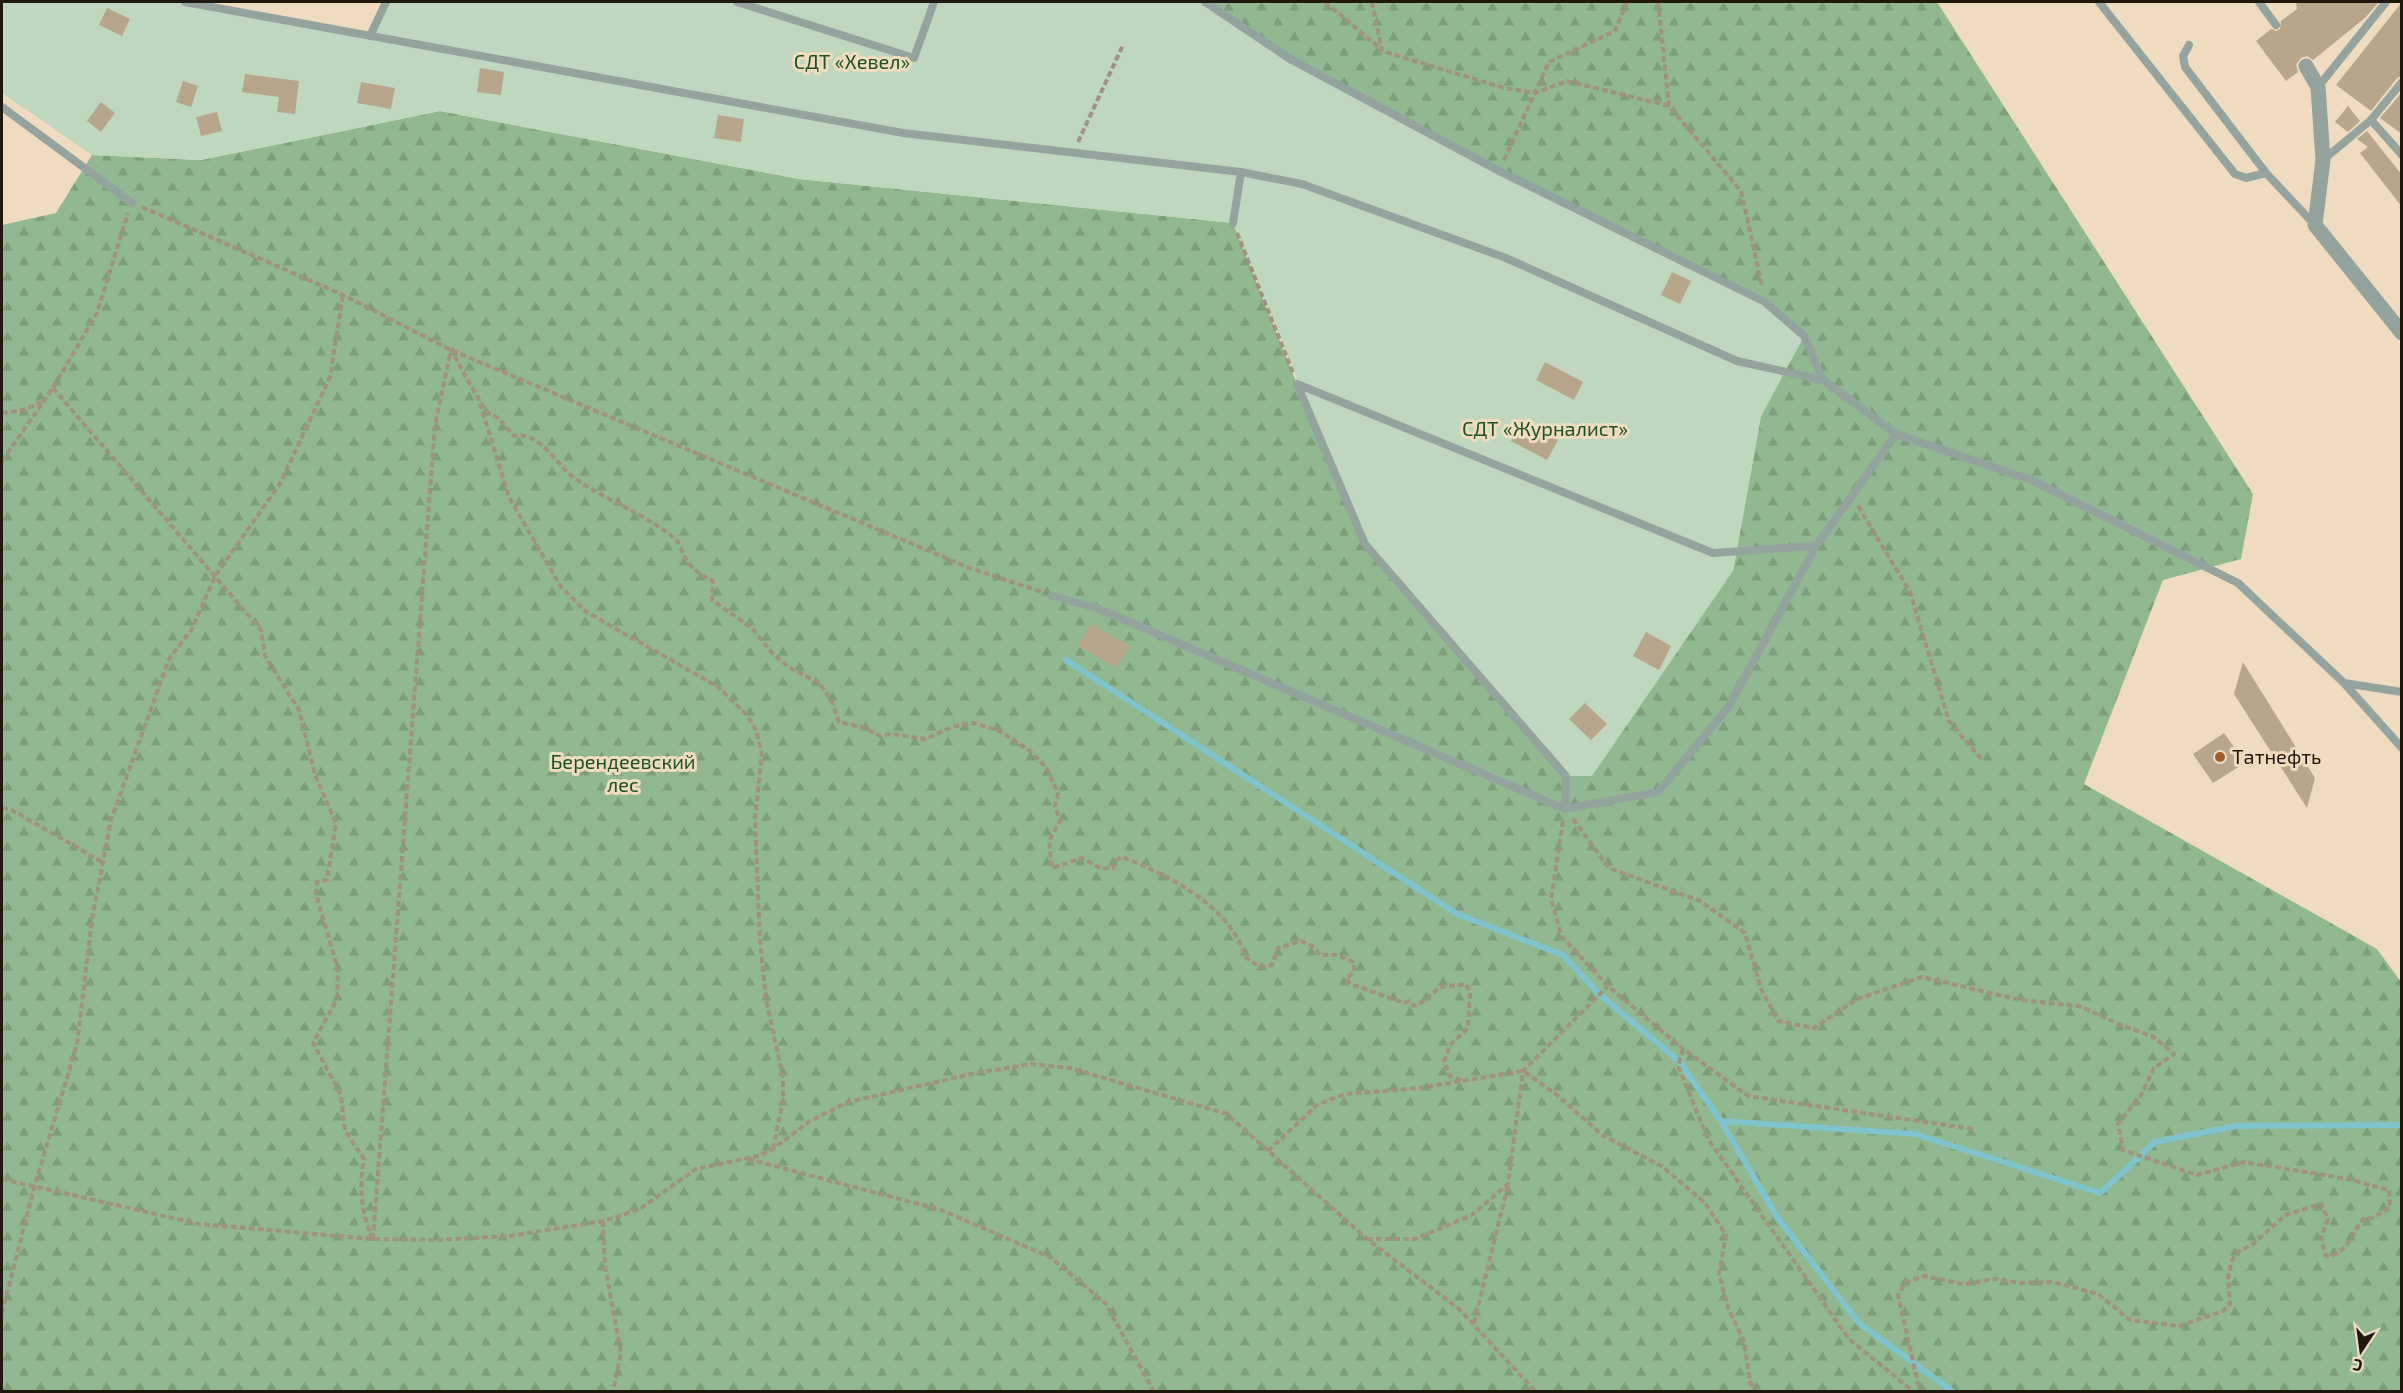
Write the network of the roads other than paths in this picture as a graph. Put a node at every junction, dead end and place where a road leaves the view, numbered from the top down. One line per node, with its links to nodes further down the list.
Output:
1 (185, 2): 10 (lane)
2 (386, 2): 10 (lane)
3 (737, 2): 4 (lane)
4 (934, 2)
5 (1205, 2): 25 (lane)
6 (2099, 2): 20 (lane)
7 (2259, 2): 9 (lane)
8 (2386, 2): 14 (lane)
9 (2276, 25)
10 (370, 36): 19 (lane)
11 (2189, 45): 20 (lane)
12 (2306, 66): 14 (street)
13 (2402, 82): 16 (lane)
14 (2318, 87): 18 (street)
15 (2, 107): 21 (lane)
16 (2370, 120): 17 (lane); 18 (lane)
17 (2402, 155)
18 (2324, 160): 23 (street)
19 (1240, 172): 22 (lane); 25 (lane)
20 (2266, 173): 23 (lane)
21 (132, 202)
22 (1233, 224)
23 (2315, 225): 24 (street)
24 (2402, 333)
25 (1822, 380): 26 (lane)
26 (1896, 434): 27 (lane); 29 (lane)
27 (1816, 546): 32 (lane); 32 (lane)
28 (1052, 596): 32 (lane)
29 (2344, 683): 30 (lane); 31 (lane)
30 (2402, 692)
31 (2402, 748)
32 (1565, 809)

